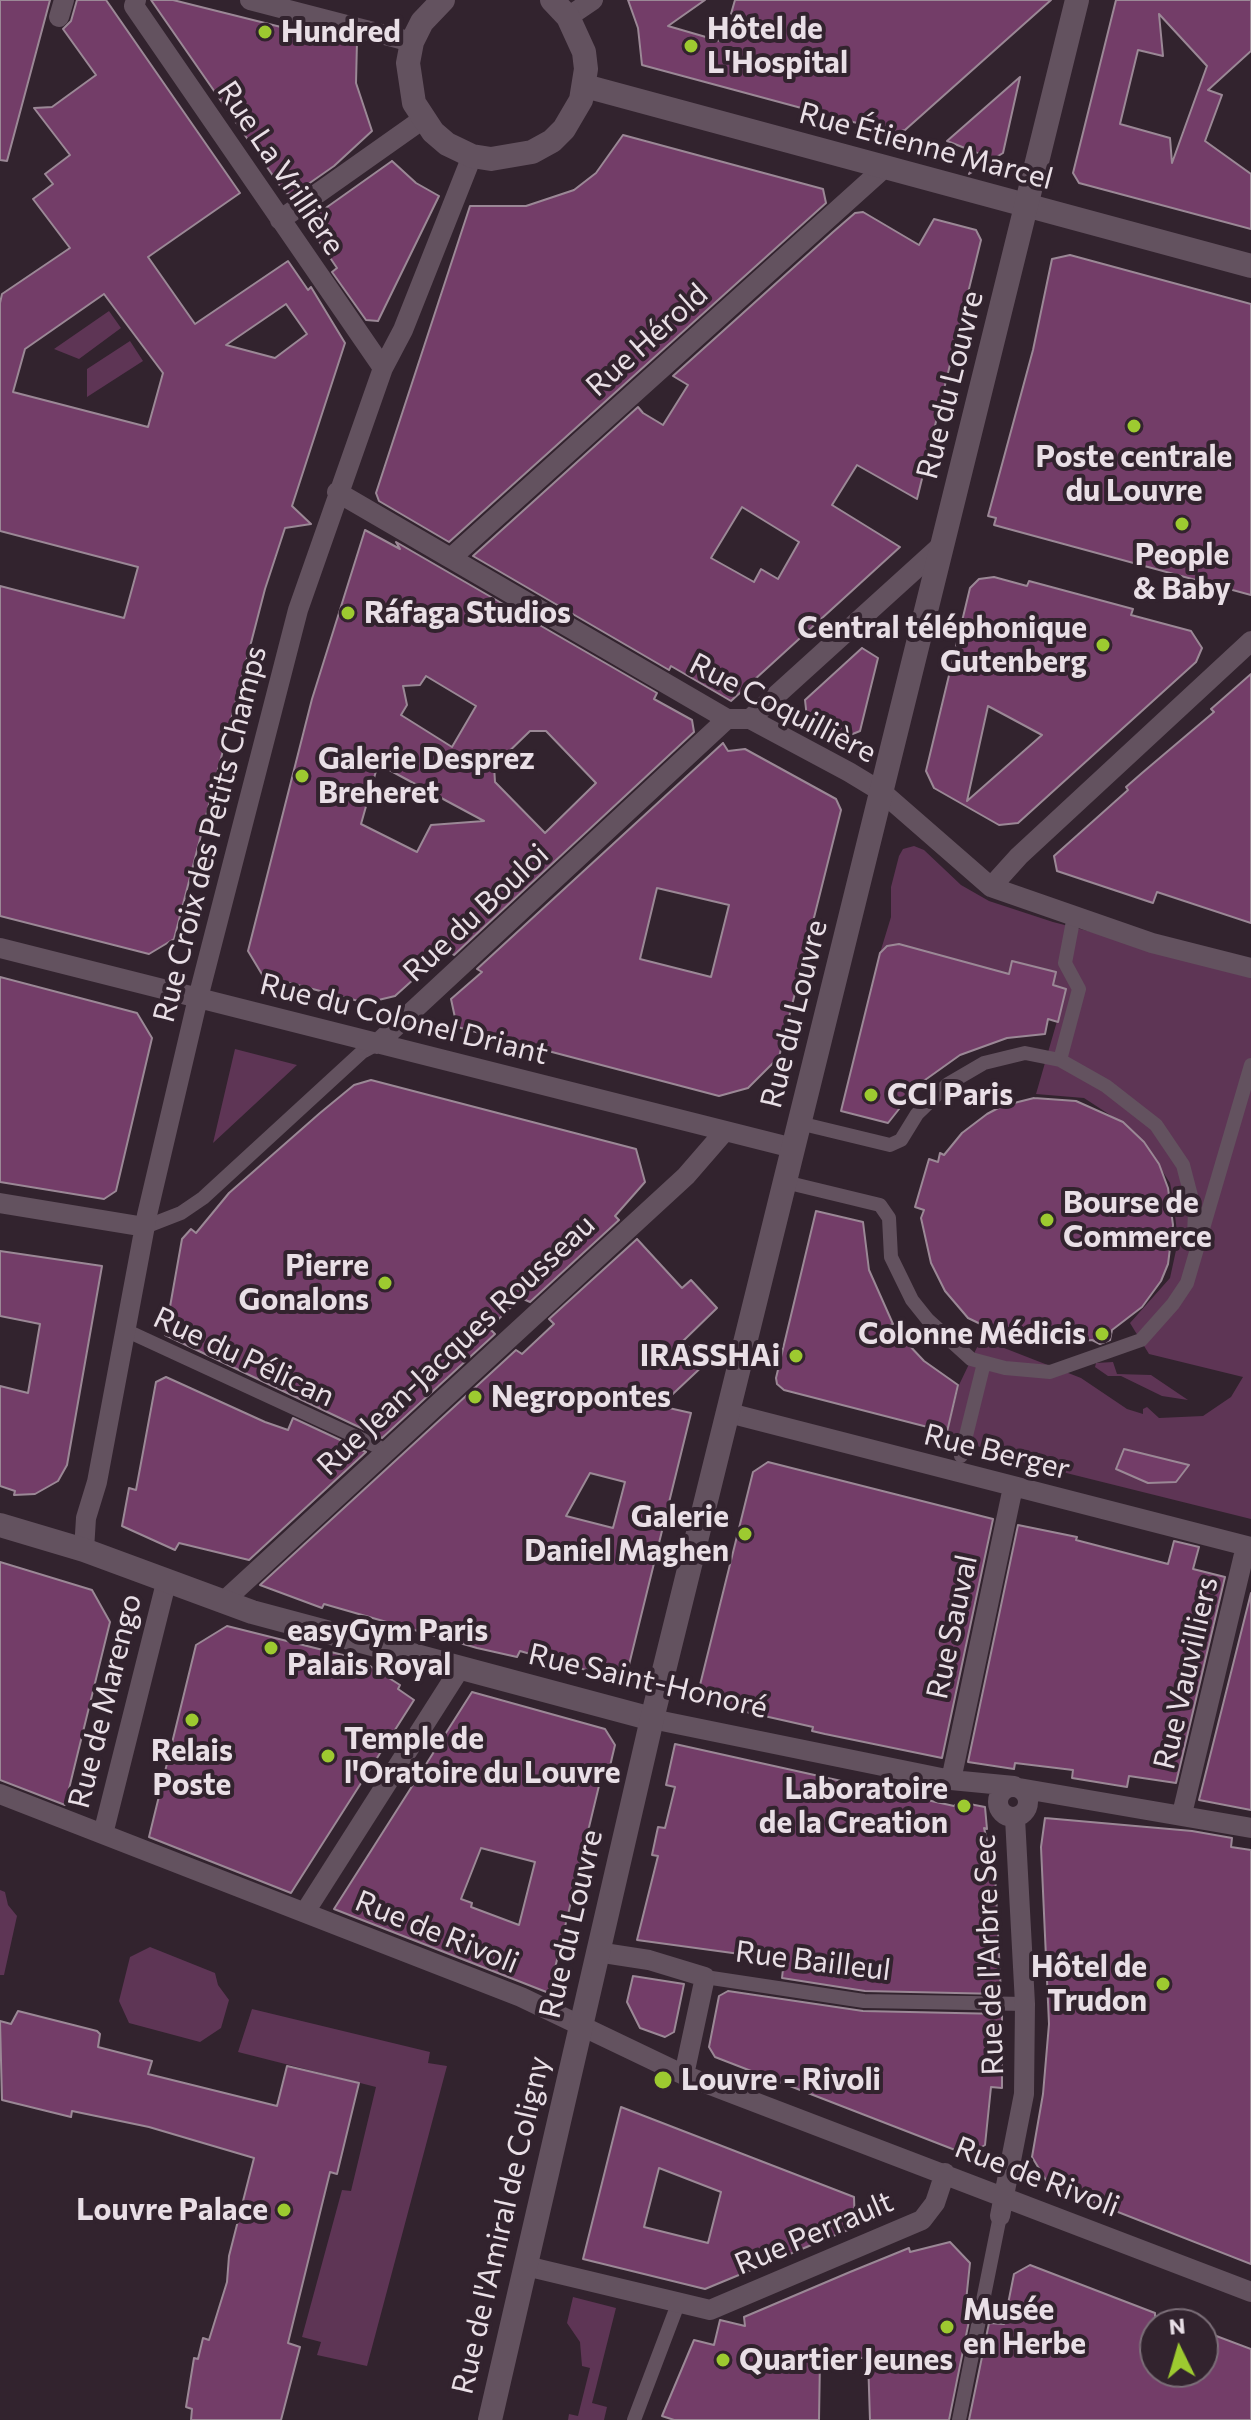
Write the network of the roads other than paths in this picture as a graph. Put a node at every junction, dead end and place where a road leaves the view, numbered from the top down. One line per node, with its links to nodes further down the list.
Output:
1 (136, 0): 13 (street, Rue La Vrillière)
2 (250, 0): 7 (street)
3 (443, 0): 7 (main road)
4 (593, 0): 6 (street)
5 (1078, 1): 12 (main road, Rue du Louvre)
6 (560, 8): 8 (main road)
7 (412, 42): 9 (main road)
8 (585, 86): 10 (main road); 11 (main road, Rue Étienne Marcel)
9 (423, 119): 10 (main road); 13 (street)
10 (472, 156): 15 (street, Rue Croix des Petits Champs)
11 (883, 169): 12 (main road, Rue Étienne Marcel); 18 (street, Rue Hérold)
12 (1028, 206): 14 (main road, Rue Étienne Marcel); 17 (main road, Rue du Louvre)
13 (280, 220): 15 (street, Rue La Vrillière)
14 (1251, 266)
15 (383, 368): 16 (street, Rue Croix des Petits Champs)
16 (337, 492): 18 (street, Rue Coquillière); 27 (street, Rue Croix des Petits Champs)
17 (943, 544): 21 (street); 22 (main road, Rue du Louvre)
18 (452, 557): 20 (street, Rue Coquillière)
19 (1251, 641): 23 (street)
20 (727, 719): 21 (street, Rue Coquillière); 28 (street, Rue du Bouloi)
21 (750, 719): 22 (street, Rue Coquillière)
22 (882, 792): 23 (street, Rue Coquillière); 31 (main road, Rue du Louvre)
23 (991, 887): 26 (street, Rue Coquillière)
24 (1073, 921): 29 (street)
25 (0, 948): 27 (street, Rue du Colonel Driant)
26 (1251, 968)
27 (198, 998): 28 (street, Rue du Colonel Driant); 36 (street, Rue Croix des Petits Champs)
28 (377, 1044): 32 (street, Rue du Colonel Driant); 36 (street, Rue du Bouloi)
29 (1060, 1060): 31 (street); 37 (street)
30 (1251, 1065): 37 (street)
31 (799, 1123): 33 (main road, Rue du Louvre)
32 (725, 1131): 33 (street, Rue du Colonel Driant); 41 (street, Rue Jean-Jacques Rousseau)
33 (793, 1148): 34 (main road, Rue du Louvre)
34 (785, 1182): 39 (street); 40 (main road, Rue du Louvre)
35 (0, 1203): 36 (street)
36 (145, 1227): 38 (street, Rue Croix des Petits Champs)
37 (1192, 1259): 39 (street)
38 (125, 1330): 41 (street, Rue du Pélican); 46 (street, Rue Croix des Petits Champs)
39 (978, 1361): 42 (street)
40 (729, 1413): 43 (street, Rue Berger); 50 (main road, Rue du Louvre)
41 (385, 1450): 48 (street, Rue Jean-Jacques Rousseau)
42 (961, 1456)
43 (1013, 1487): 45 (street, Rue Berger); 51 (street, Rue Sauval)
44 (0, 1525): 46 (main road, Rue Saint-Honoré)
45 (1248, 1546): 54 (street, Rue Vauvilliers)
46 (84, 1550): 47 (main road, Rue Saint-Honoré)
47 (166, 1583): 48 (main road, Rue Saint-Honoré); 56 (street, Rue de Marengo)
48 (225, 1600): 49 (main road, Rue Saint-Honoré)
49 (459, 1670): 50 (main road, Rue Saint-Honoré); 57 (street)
50 (652, 1719): 51 (street, Rue Saint-Honoré); 58 (main road, Rue du Louvre)
51 (951, 1780): 52 (street, Rue Saint-Honoré)
52 (1016, 1787): 54 (street, Rue Saint-Honoré); 60 (street, Rue de l'Arbre Sec)
53 (0, 1794): 56 (street, Rue de Rivoli)
54 (1182, 1814): 55 (street, Rue Saint-Honoré)
55 (1251, 1828)
56 (103, 1834): 57 (street, Rue de Rivoli)
57 (305, 1912): 61 (street, Rue de Rivoli)
58 (597, 1952): 59 (street, Rue Bailleul); 61 (main road, Rue du Louvre)
59 (705, 1977): 60 (street, Rue Bailleul); 62 (street)
60 (1025, 2004): 64 (street, Rue de l'Arbre Sec)
61 (578, 2034): 62 (street, Rue de Rivoli); 66 (main road, Rue de l'Amiral de Coligny)
62 (684, 2075): 63 (street, Rue de Rivoli)
63 (945, 2173): 64 (street, Rue de Rivoli); 68 (street, Rue Perrault)
64 (1003, 2195): 65 (street, Rue de l'Arbre Sec); 67 (street, Rue de Rivoli)
65 (1000, 2216): 71 (street, Rue de l'Arbre Sec)
66 (526, 2266): 68 (street, Rue Perrault); 69 (main road, Rue de l'Amiral de Coligny)
67 (1251, 2292)
68 (678, 2304): 70 (street)
69 (490, 2420)
70 (634, 2420)
71 (959, 2420)

